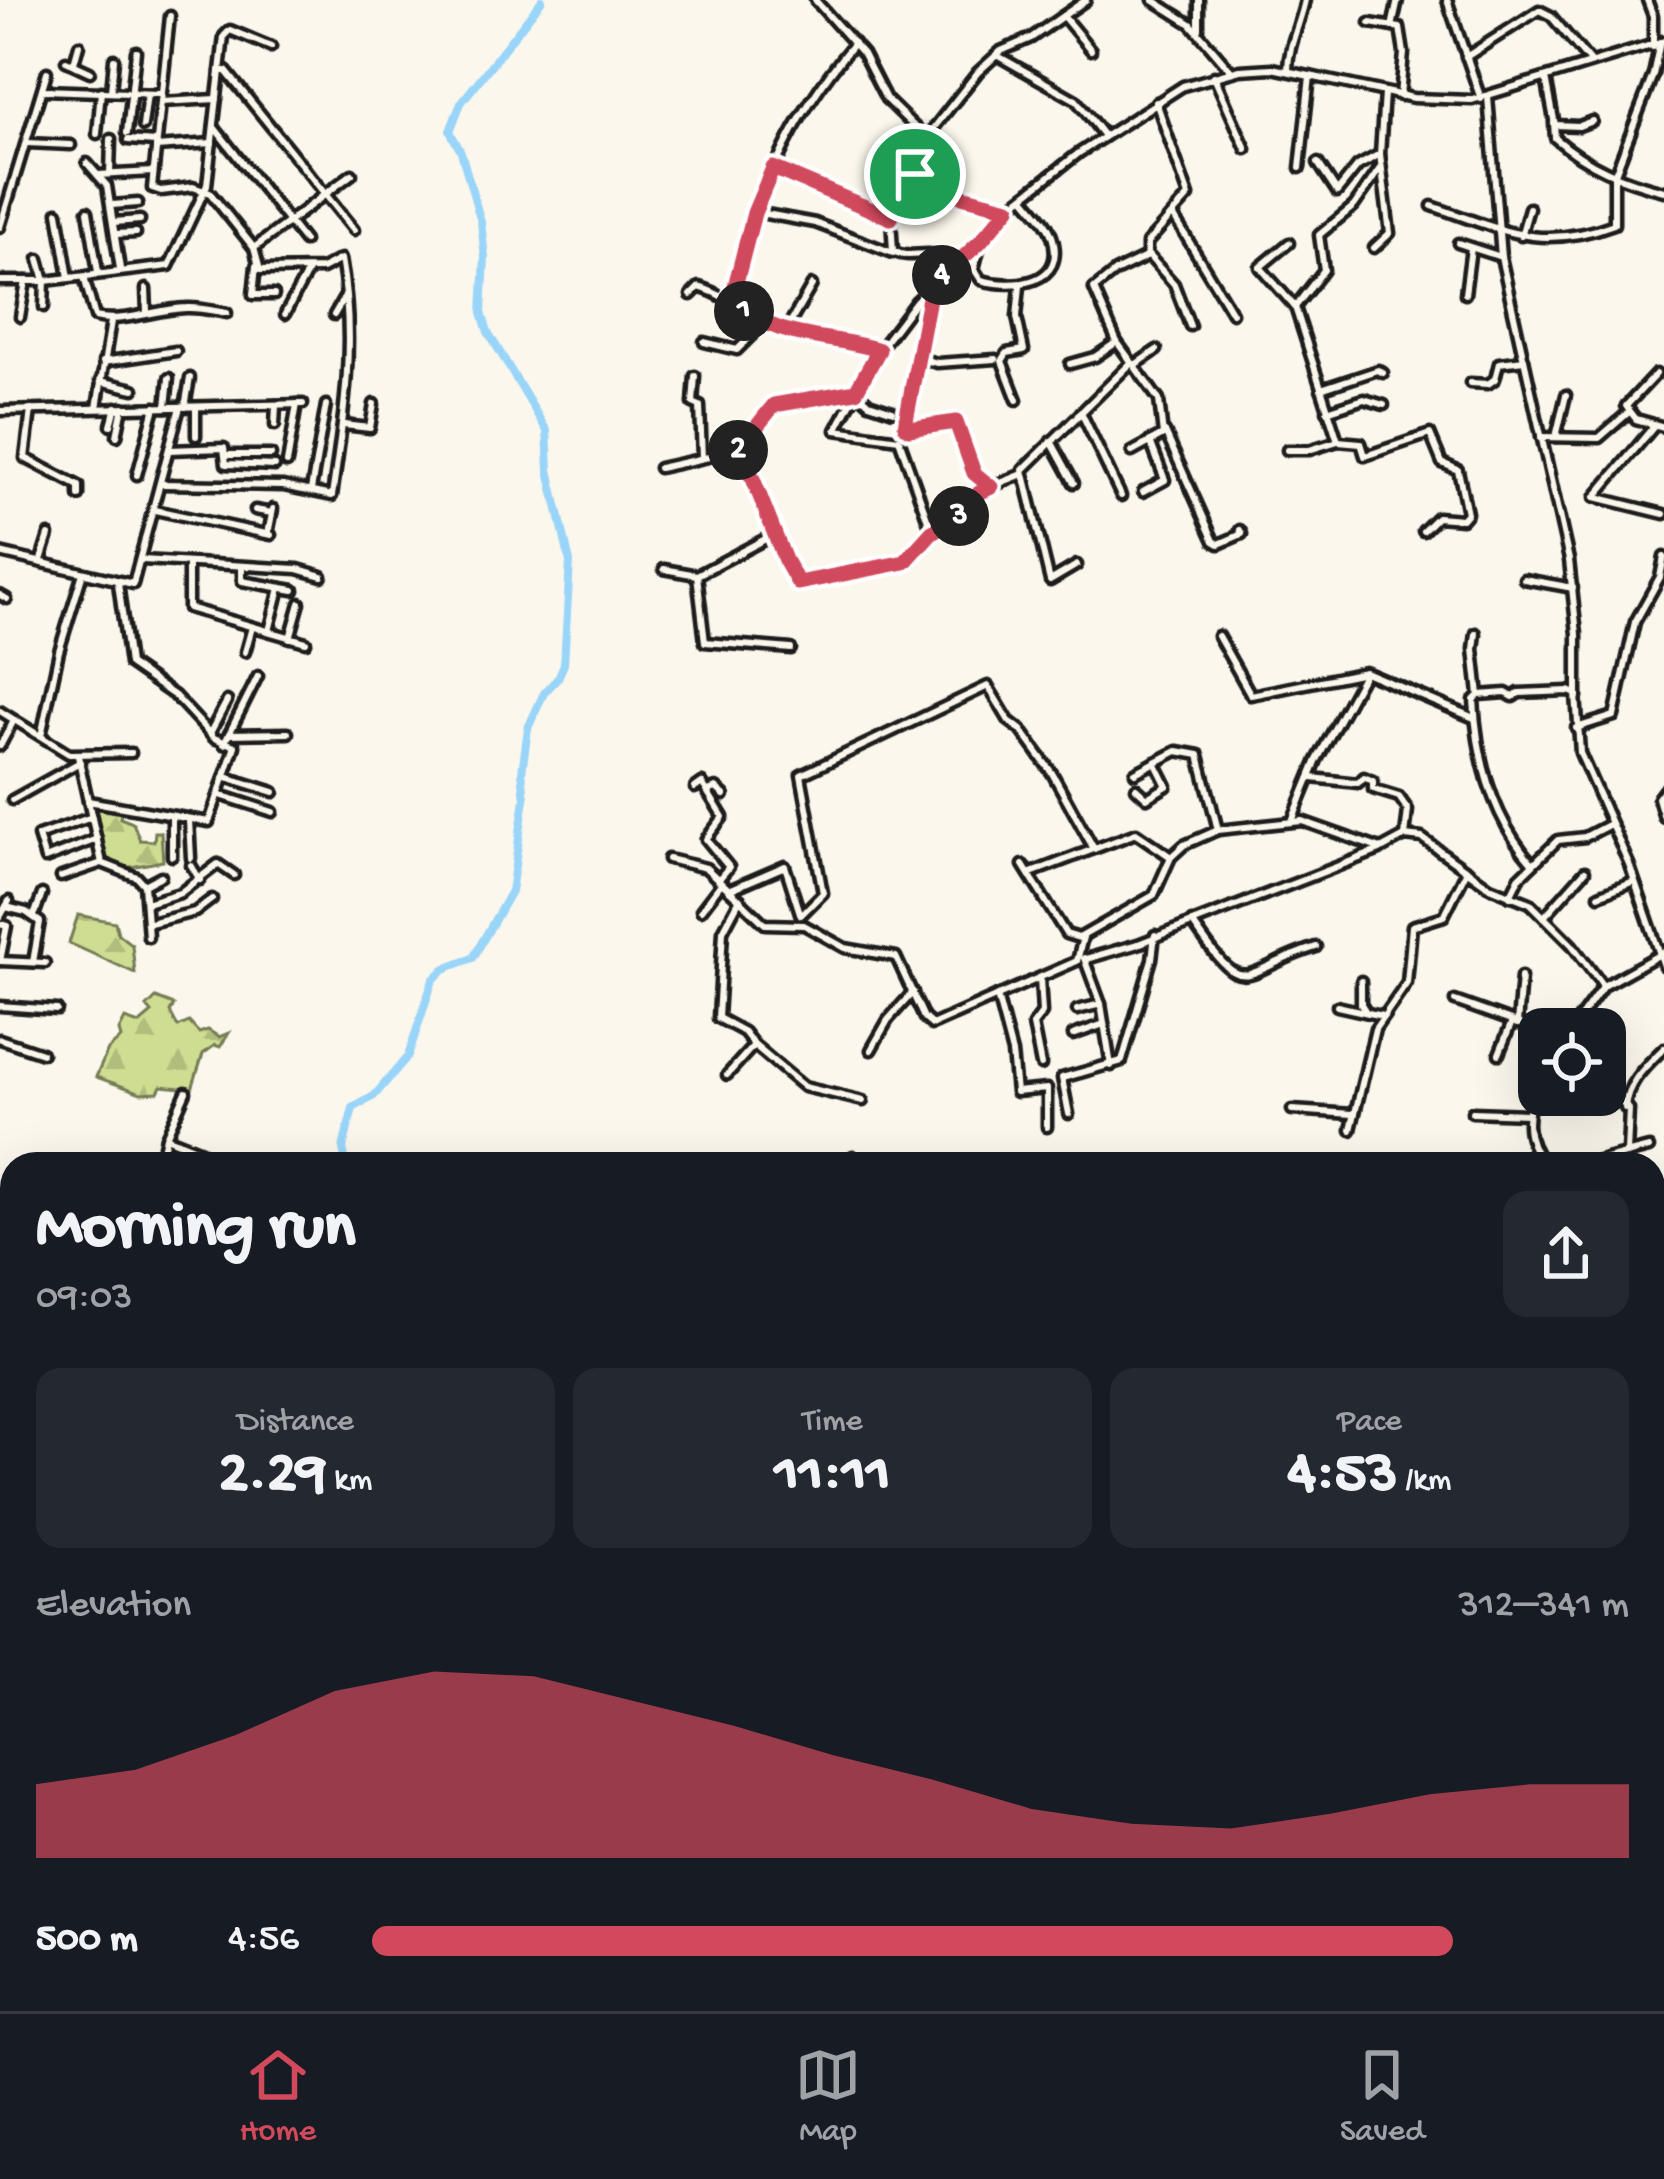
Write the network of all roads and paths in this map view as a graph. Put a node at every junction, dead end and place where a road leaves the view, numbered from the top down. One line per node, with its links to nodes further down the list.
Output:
1 (815, 0): 16 (street)
2 (1086, 0): 12 (street)
3 (1153, 0): 15 (street)
4 (1198, 0): 15 (street)
5 (1305, 0): 26 (street)
6 (1398, 0): 14 (street)
7 (1447, 0): 23 (street)
8 (1534, 0): 10 (street)
9 (1647, 0): 17 (street)
10 (1540, 10): 23 (street); 25 (street)
11 (170, 16): 40 (street)
12 (1063, 16): 20 (street); 22 (street)
13 (1370, 23): 14 (street)
14 (1392, 27): 39 (street)
15 (1200, 32): 29 (street)
16 (854, 43): 50 (street); 62 (street)
17 (1659, 43): 25 (street); 69 (street)
18 (79, 45): 34 (street)
19 (271, 47): 27 (street)
20 (1091, 50)
21 (136, 51): 36 (street)
22 (998, 56): 49 (street); 50 (street)
23 (1466, 57): 41 (street)
24 (114, 59): 35 (street)
25 (1590, 62): 32 (street)
26 (1288, 70): 29 (street); 31 (street)
27 (220, 71): 42 (street); 72 (street)
28 (47, 72): 33 (street)
29 (1232, 72): 30 (street)
30 (1214, 76): 43 (street); 57 (street)
31 (1310, 76): 38 (street); 63 (street)
32 (1546, 77): 41 (street); 45 (street)
33 (44, 90): 34 (street); 53 (street)
34 (88, 91): 35 (street)
35 (106, 91): 36 (street); 48 (street)
36 (131, 92): 37 (street); 55 (street)
37 (147, 93): 40 (street); 46 (street)
38 (1384, 93): 39 (street); 58 (street)
39 (1400, 96): 41 (street)
40 (160, 98): 42 (street); 55 (street)
41 (1484, 98): 89 (street)
42 (217, 99): 47 (street)
43 (1156, 102): 49 (street); 82 (street)
44 (1592, 121): 45 (street)
45 (1554, 123): 69 (street)
46 (143, 126)
47 (214, 127): 52 (street); 56 (street)
48 (97, 134)
49 (1104, 136): 73 (street)
50 (926, 138): 67 (street)
51 (111, 139): 65 (street)
52 (227, 142): 56 (street); 85 (street)
53 (27, 143): 54 (street); 87 (street)
54 (71, 145)
55 (156, 145): 56 (street); 64 (street)
56 (212, 146): 70 (street)
57 (1246, 149)
58 (1380, 154): 60 (street); 61 (street)
59 (87, 163): 68 (street)
60 (1318, 163)
61 (1381, 167): 98 (street); 124 (street)
62 (773, 168): 81 (street); 83 (street)
63 (1300, 168)
64 (153, 172): 65 (street); 70 (street)
65 (110, 174): 68 (street)
66 (352, 174): 72 (street)
67 (915, 174): 77 (street); 83 (street)
68 (98, 175): 75 (street)
69 (1614, 176): 71 (street); 92 (street)
70 (204, 190): 97 (street); 106 (street)
71 (1664, 191)
72 (326, 195): 85 (street); 88 (street)
73 (1024, 197): 77 (street); 115 (street)
74 (138, 203): 75 (street)
75 (111, 205): 86 (street)
76 (1432, 206): 89 (street)
77 (1009, 208): 94 (street)
78 (1529, 208): 92 (street)
79 (88, 211): 108 (street)
80 (58, 212): 110 (street)
81 (754, 212): 100 (street); 122 (street)
82 (1173, 215): 101 (street); 127 (street)
83 (891, 218): 100 (street)
84 (140, 220): 86 (street)
85 (290, 221): 93 (street); 97 (street)
86 (114, 222): 91 (street)
87 (0, 227)
88 (354, 230)
89 (1498, 230): 92 (street); 102 (street)
90 (136, 233): 91 (street)
91 (116, 234): 106 (street)
92 (1521, 236)
93 (304, 241)
94 (980, 242): 104 (street); 115 (street)
95 (1289, 243): 124 (street)
96 (1458, 243): 99 (street)
97 (254, 248): 105 (street)
98 (1374, 248)
99 (1471, 248): 102 (street); 119 (street)
100 (894, 254): 104 (street)
101 (1148, 256): 133 (street); 136 (street)
102 (1501, 257): 142 (street)
103 (39, 259): 113 (street)
104 (956, 262): 116 (street)
105 (256, 266): 107 (street); 120 (street)
106 (120, 269): 108 (street)
107 (309, 269): 118 (street); 128 (street)
108 (98, 273): 109 (street)
109 (84, 276): 110 (street); 132 (street)
110 (69, 278): 113 (street)
111 (0, 281): 112 (street)
112 (26, 281): 113 (street); 130 (street)
113 (45, 281): 123 (street)
114 (812, 285): 134 (street)
115 (1020, 286): 157 (street)
116 (931, 287): 137 (street); 140 (street)
117 (146, 290): 125 (street)
118 (347, 292): 129 (street); 176 (street)
119 (1465, 294)
120 (274, 295)
121 (691, 295): 122 (street)
122 (732, 298): 131 (street)
123 (44, 307)
124 (1295, 307): 154 (street)
125 (147, 312): 126 (street); 132 (street)
126 (227, 313)
127 (1232, 313)
128 (285, 314)
129 (334, 315)
130 (20, 317)
131 (758, 320): 134 (street); 135 (street)
132 (111, 321): 143 (street)
133 (1190, 326)
134 (786, 330): 137 (street)
135 (704, 342)
136 (1117, 342): 144 (street); 145 (street)
137 (879, 350): 155 (street)
138 (1157, 350): 144 (street)
139 (176, 351): 143 (street)
140 (920, 359): 141 (street); 200 (street)
141 (996, 359)
142 (1525, 359): 152 (street); 181 (street)
143 (103, 362): 151 (street)
144 (1131, 363): 172 (street); 178 (street)
145 (1070, 364)
146 (1383, 373): 154 (street)
147 (1656, 374): 173 (street)
148 (695, 376): 192 (street)
149 (169, 378): 164 (street)
150 (190, 379): 165 (street)
151 (100, 381): 153 (street); 167 (street)
152 (1470, 383)
153 (134, 389)
154 (1321, 389): 171 (street)
155 (856, 391): 170 (street); 187 (street); 210 (street)
156 (1566, 395): 182 (street)
157 (1017, 400)
158 (374, 404): 176 (street)
159 (277, 405): 166 (street); 175 (street); 193 (street)
160 (326, 405): 201 (street)
161 (1384, 405): 171 (street)
162 (119, 407): 163 (street); 167 (street); 174 (street); 179 (street)
163 (155, 407): 164 (street); 197 (street)
164 (166, 407): 165 (street)
165 (182, 407): 166 (street); 186 (street)
166 (196, 407): 180 (street)
167 (97, 408): 168 (street)
168 (31, 410): 169 (street); 203 (street)
169 (0, 411)
170 (893, 411)
171 (1327, 411): 185 (street)
172 (1081, 412): 183 (street); 204 (street)
173 (1629, 412): 177 (street); 182 (street)
174 (111, 425)
175 (274, 425)
176 (343, 425): 201 (street)
177 (1660, 426): 207 (street)
178 (1165, 432): 184 (street); 208 (street)
179 (117, 436)
180 (196, 436)
181 (1541, 437): 182 (street); 227 (street)
182 (1556, 437)
183 (1052, 441): 196 (street); 198 (street)
184 (1150, 441): 189 (street); 202 (street)
185 (1338, 441): 188 (street); 209 (street)
186 (169, 450): 190 (street); 199 (street)
187 (738, 450): 192 (street); 211 (street)
188 (1287, 450)
189 (1132, 452)
190 (226, 455): 191 (street); 194 (street)
191 (271, 455)
192 (702, 458): 195 (street)
193 (287, 464)
194 (275, 466)
195 (659, 468)
196 (1023, 474): 200 (street); 218 (street)
197 (137, 475)
198 (1074, 483)
199 (162, 484): 201 (street); 205 (street)
200 (991, 487): 210 (street)
201 (310, 492)
202 (1143, 492)
203 (80, 496)
204 (1121, 496)
205 (155, 510): 206 (street); 215 (street)
206 (255, 510)
207 (1664, 514)
208 (1240, 530)
209 (1423, 531)
210 (932, 532): 211 (street)
211 (775, 534): 222 (street)
212 (49, 535): 216 (street)
213 (0, 553): 216 (street)
214 (1664, 557): 246 (street)
215 (142, 560): 217 (street); 225 (street)
216 (41, 561): 221 (street)
217 (188, 564): 219 (street); 230 (street)
218 (1077, 565)
219 (242, 567): 223 (street); 226 (street)
220 (664, 569): 222 (street)
221 (82, 573): 225 (street); 250 (street)
222 (697, 575): 236 (street)
223 (322, 576)
224 (1524, 579): 227 (street)
225 (118, 583): 247 (street)
226 (280, 588): 228 (street); 231 (street)
227 (1573, 588): 243 (street)
228 (294, 590)
229 (300, 603): 234 (street)
230 (252, 626): 231 (street); 237 (street)
231 (269, 632): 234 (street)
232 (1476, 633): 240 (street)
233 (1218, 636): 238 (street)
234 (290, 638): 235 (street)
235 (306, 642)
236 (791, 649)
237 (245, 652)
238 (1365, 672): 244 (street); 258 (street)
239 (258, 676): 249 (street)
240 (1479, 695): 243 (street); 244 (street)
241 (227, 700): 247 (street)
242 (0, 711): 245 (street)
243 (1576, 712): 246 (street)
244 (1474, 718): 284 (street)
245 (14, 720): 250 (street); 252 (street)
246 (1576, 728): 274 (street)
247 (210, 733): 251 (street)
248 (288, 733): 249 (street)
249 (230, 734): 251 (street)
250 (41, 736): 254 (street)
251 (224, 744): 257 (street)
252 (0, 746)
253 (130, 753): 254 (street)
254 (79, 759): 266 (street); 267 (street)
255 (1155, 762): 256 (street); 260 (street); 275 (street)
256 (1135, 773)
257 (226, 777): 263 (street); 264 (street)
258 (1312, 778): 273 (street); 276 (street)
259 (695, 788): 262 (street)
260 (1136, 788)
261 (1664, 790): 271 (street)
262 (708, 791): 265 (street); 294 (street)
263 (274, 792)
264 (220, 795): 268 (street); 272 (street)
265 (724, 795)
266 (13, 800)
267 (88, 801): 269 (street); 270 (street)
268 (273, 812)
269 (172, 816): 272 (street); 280 (street)
270 (92, 817): 277 (street); 277 (street)
271 (1664, 818)
272 (189, 819): 292 (street)
273 (1292, 821): 275 (street); 279 (street)
274 (1610, 824): 284 (street); 293 (street)
275 (1218, 830): 281 (street)
276 (1405, 836): 279 (street); 286 (street)
277 (97, 839): 283 (street)
278 (1094, 849): 281 (street); 288 (street); 304 (street)
279 (1381, 849): 308 (street)
280 (172, 856)
281 (1171, 857): 313 (street)
282 (668, 859): 294 (street)
283 (102, 863): 291 (street); 295 (street)
284 (1533, 864): 299 (street)
285 (1023, 865): 288 (street)
286 (1468, 870): 299 (street); 335 (street)
287 (1585, 872): 306 (street)
288 (1030, 873): 313 (street)
289 (234, 874): 292 (street)
290 (161, 876): 295 (street)
291 (61, 877)
292 (200, 880): 302 (street)
293 (1634, 881): 298 (street); 315 (street)
294 (719, 882): 296 (street); 303 (street)
295 (144, 885): 302 (street)
296 (730, 890): 300 (street); 304 (street)
297 (42, 894): 305 (street)
298 (1599, 895)
299 (1510, 896): 306 (street)
300 (740, 898): 310 (street); 341 (street)
301 (212, 899): 309 (street)
302 (146, 903): 309 (street)
303 (701, 910)
304 (801, 915): 310 (street)
305 (34, 916): 307 (street); 318 (street)
306 (1544, 916): 324 (street)
307 (0, 921): 317 (street)
308 (1192, 922): 311 (street); 314 (street)
309 (148, 923): 312 (street)
310 (804, 925): 325 (street)
311 (1155, 935): 316 (street); 347 (street)
312 (148, 937)
313 (1084, 937): 316 (street)
314 (1316, 947)
315 (1661, 954): 320 (street); 324 (street)
316 (1084, 957): 321 (street); 328 (street)
317 (0, 961): 318 (street)
318 (33, 962): 319 (street)
319 (45, 963)
320 (1664, 966)
321 (1040, 977): 326 (street); 346 (street)
322 (1521, 977): 336 (street)
323 (1361, 981): 334 (street)
324 (1603, 986): 331 (street)
325 (914, 992): 326 (street); 343 (street)
326 (997, 996): 359 (street)
327 (1455, 1000): 336 (street)
328 (1101, 1004): 333 (street); 337 (street)
329 (0, 1006): 332 (street)
330 (1337, 1006): 334 (street)
331 (1587, 1008)
332 (57, 1010)
333 (1077, 1010)
334 (1366, 1012): 335 (street)
335 (1382, 1016): 356 (street)
336 (1514, 1023): 338 (street); 345 (street)
337 (1104, 1024): 339 (street); 347 (street)
338 (1518, 1024)
339 (1073, 1035)
340 (0, 1040): 344 (street)
341 (754, 1045): 348 (street); 351 (street)
342 (1664, 1048): 350 (street)
343 (871, 1050)
344 (42, 1053)
345 (1499, 1054)
346 (1041, 1065)
347 (1111, 1066): 355 (street)
348 (727, 1075)
349 (187, 1092): 361 (street)
350 (1626, 1099)
351 (862, 1101)
352 (1626, 1108): 364 (street)
353 (1292, 1110): 356 (street)
354 (1472, 1112): 357 (street)
355 (1069, 1114)
356 (1353, 1114): 360 (street)
357 (1518, 1114)
358 (1528, 1116): 366 (street)
359 (1047, 1127)
360 (1351, 1130)
361 (166, 1137): 363 (street); 365 (street)
362 (1648, 1148): 364 (street)
363 (201, 1151)
364 (1627, 1151): 367 (street)
365 (163, 1152)
366 (1536, 1152)
367 (1624, 1152)

